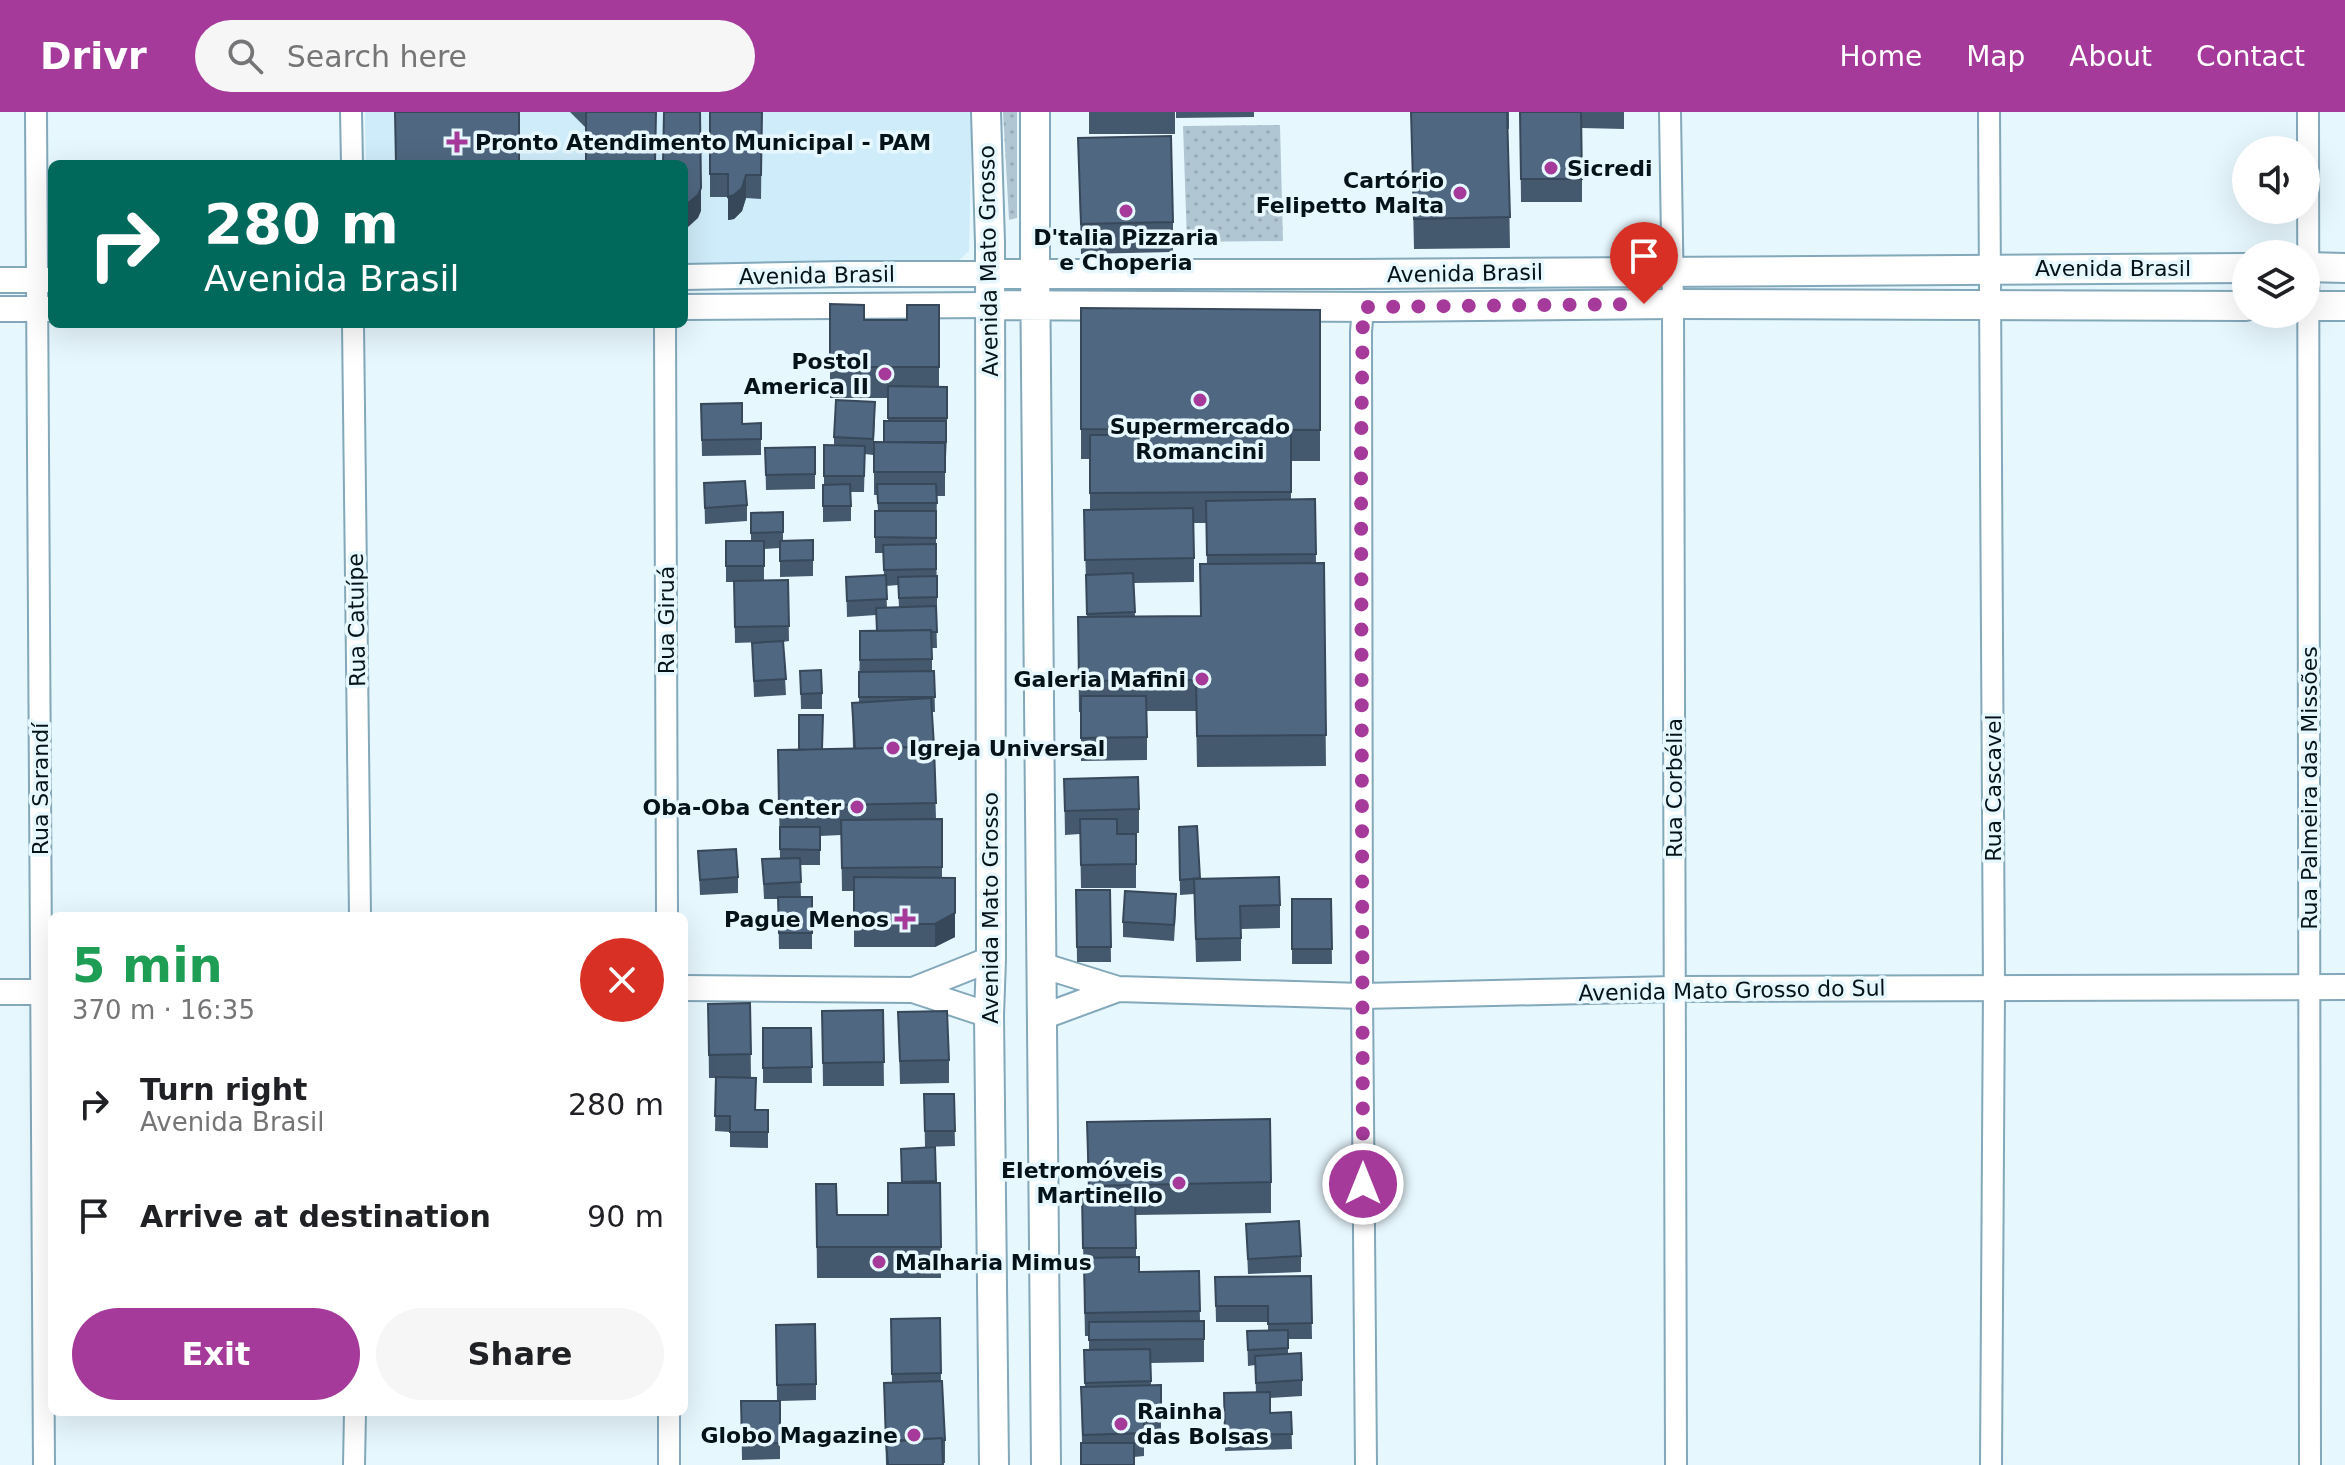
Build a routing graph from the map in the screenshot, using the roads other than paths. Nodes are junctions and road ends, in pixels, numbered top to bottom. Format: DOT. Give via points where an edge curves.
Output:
graph roads {
  1 [pos="36,112"];
  2 [pos="351,112"];
  3 [pos="986,112"];
  4 [pos="1035,112"];
  5 [pos="1670,112"];
  6 [pos="1989,112"];
  7 [pos="2308,112"];
  8 [pos="352,160"];
  9 [pos="2307,240"];
  10 [pos="2320,267"];
  11 [pos="2232,268"];
  12 [pos="2345,268"];
  13 [pos="1990,269"];
  14 [pos="1673,270"];
  15 [pos="990,274"];
  16 [pos="1035,274"];
  17 [pos="688,277"];
  18 [pos="0,280"];
  19 [pos="44,280"];
  20 [pos="1673,304"];
  21 [pos="990,305"];
  22 [pos="1035,305"];
  23 [pos="1991,306"];
  24 [pos="2232,306"];
  25 [pos="2320,306"];
  26 [pos="2345,306"];
  27 [pos="688,307"];
  28 [pos="1363,307"];
  29 [pos="0,309"];
  30 [pos="44,309"];
  31 [pos="353,328"];
  32 [pos="665,328"];
  33 [pos="2307,328"];
  34 [pos="360,912"];
  35 [pos="667,912"];
  36 [pos="991,959"];
  37 [pos="1041,965"];
  38 [pos="2310,986"];
  39 [pos="2345,987"];
  40 [pos="688,988"];
  41 [pos="1994,988"];
  42 [pos="1118,989"];
  43 [pos="1675,989"];
  44 [pos="913,990"];
  45 [pos="0,992"];
  46 [pos="46,992"];
  47 [pos="1362,996"];
  48 [pos="989,1015"];
  49 [pos="1042,1017"];
  50 [pos="355,1416"];
  51 [pos="669,1416"];
  52 [pos="44,1465"];
  53 [pos="354,1465"];
  54 [pos="669,1465"];
  55 [pos="994,1465"];
  56 [pos="1046,1465"];
  57 [pos="1366,1465"];
  58 [pos="1676,1465"];
  59 [pos="1991,1465"];
  60 [pos="2310,1465"];
  1 -- 19 [label="street, Rua Sarandí"];
  2 -- 8 [label="street"];
  3 -- 15 [label="main road, Avenida Mato Grosso"];
  4 -- 16 [label="main road, Avenida Mato Grosso"];
  5 -- 14 [label="street, Rua Corbélia"];
  6 -- 13 [label="street, Rua Cascavel"];
  7 -- 9 [label="street, Rua Palmeira das Missões"];
  10 -- 12 [label="main road"];
  11 -- 13 [label="main road, Avenida Brasil"];
  13 -- 14 [label="main road, Avenida Brasil"];
  13 -- 23 [label="street, Rua Cascavel"];
  14 -- 16 [label="main road, Avenida Brasil"];
  14 -- 20 [label="street, Rua Corbélia"];
  15 -- 16 [label="main road, Avenida Brasil"];
  15 -- 17 [label="street, Avenida Brasil"];
  15 -- 21 [label="main road, Avenida Mato Grosso"];
  16 -- 22 [label="main road, Avenida Mato Grosso"];
  18 -- 19 [label="street"];
  19 -- 30 [label="street, Rua Sarandí"];
  20 -- 23 [label="main road, Avenida Brasil"];
  20 -- 28 [label="main road, Avenida Brasil"];
  20 -- 43 [label="street, Rua Corbélia"];
  21 -- 22 [label="main road, Avenida Brasil"];
  21 -- 27 [label="street, Avenida Brasil"];
  21 -- 36 [label="main road, Avenida Mato Grosso"];
  22 -- 28 [label="main road, Avenida Brasil"];
  22 -- 37 [label="main road, Avenida Mato Grosso"];
  23 -- 24 [label="main road, Avenida Brasil"];
  23 -- 41 [label="street, Rua Cascavel"];
  25 -- 26 [label="main road"];
  28 -- 47 [label="street"];
  29 -- 30 [label="street"];
  30 -- 46 [label="street, Rua Sarandí"];
  31 -- 34 [label="street, Rua Catuípe"];
  32 -- 35 [label="street, Rua Giruá"];
  33 -- 38 [label="street, Rua Palmeira das Missões"];
  36 -- 44 [label="street"];
  36 -- 48 [label="main road, Avenida Mato Grosso"];
  37 -- 42 [label="street"];
  37 -- 49 [label="main road, Avenida Mato Grosso"];
  38 -- 39 [label="street, Avenida Mato Grosso do Sul"];
  38 -- 41 [label="street, Avenida Mato Grosso do Sul"];
  38 -- 60 [label="street, Rua Palmeira das Missões"];
  40 -- 44 [label="street"];
  41 -- 43 [label="street, Avenida Mato Grosso do Sul"];
  41 -- 59 [label="street, Rua Cascavel"];
  42 -- 47 [label="street, Avenida Mato Grosso do Sul"];
  42 -- 49 [label="street"];
  43 -- 47 [label="street, Avenida Mato Grosso do Sul"];
  43 -- 58 [label="street, Rua Corbélia"];
  44 -- 48 [label="street"];
  45 -- 46 [label="street"];
  46 -- 52 [label="street, Rua Sarandí"];
  47 -- 57 [label="street"];
  48 -- 55 [label="main road, Avenida Mato Grosso"];
  49 -- 56 [label="main road, Avenida Mato Grosso"];
  50 -- 53 [label="street"];
  51 -- 54 [label="street"];
}
